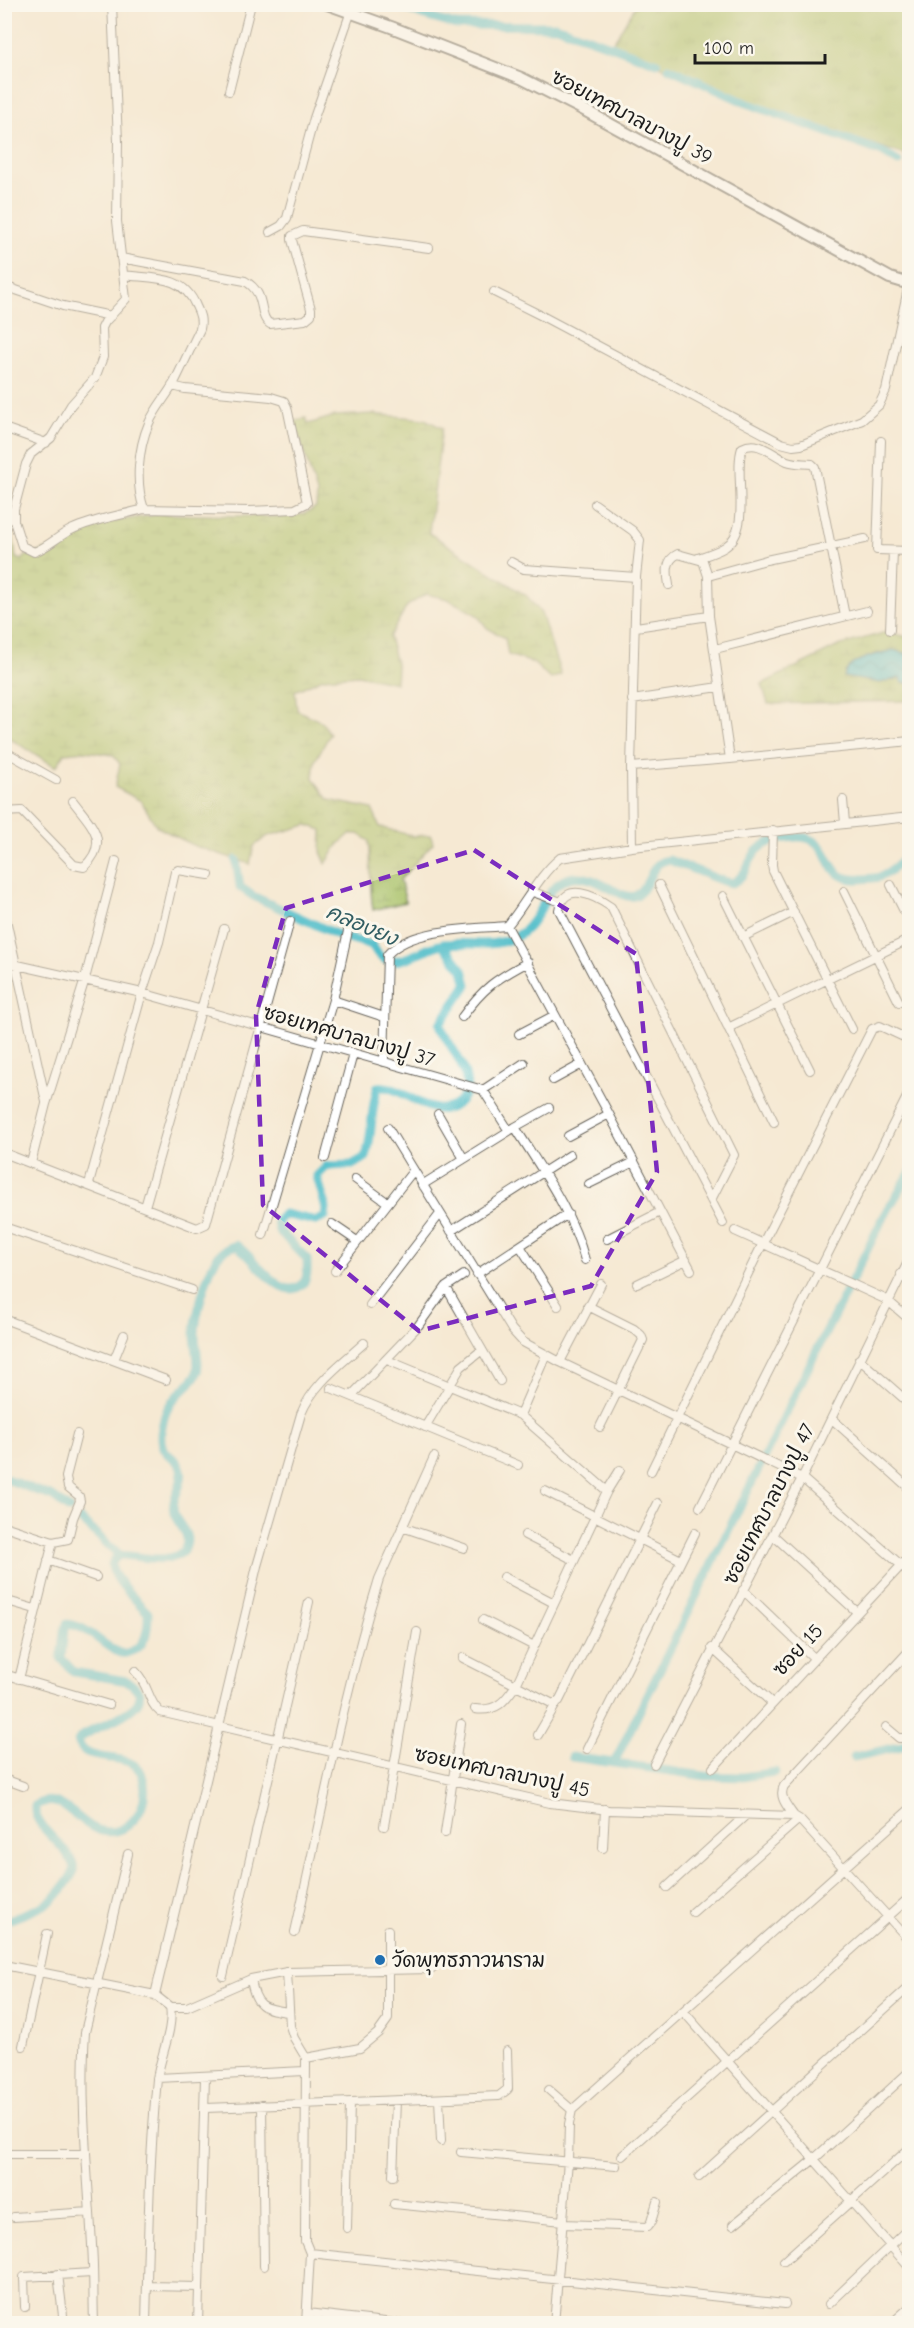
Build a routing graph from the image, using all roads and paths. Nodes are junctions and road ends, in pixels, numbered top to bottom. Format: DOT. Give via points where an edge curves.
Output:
graph roads {
  1 [pos="112,4"];
  2 [pos="251,4"];
  3 [pos="327,4"];
  4 [pos="350,14"];
  5 [pos="229,91"];
  6 [pos="270,232"];
  7 [pos="429,248"];
  8 [pos="121,258"];
  9 [pos="123,275"];
  10 [pos="909,284"];
  11 [pos="4,286"];
  12 [pos="494,292"];
  13 [pos="111,316"];
  14 [pos="172,386"];
  15 [pos="4,428"];
  16 [pos="881,441"];
  17 [pos="46,443"];
  18 [pos="595,504"];
  19 [pos="144,509"];
  20 [pos="865,539"];
  21 [pos="832,547"];
  22 [pos="893,551"];
  23 [pos="909,551"];
  24 [pos="699,558"];
  25 [pos="511,562"];
  26 [pos="708,576"];
  27 [pos="636,577"];
  28 [pos="669,585"];
  29 [pos="867,611"];
  30 [pos="709,616"];
  31 [pos="845,616"];
  32 [pos="636,627"];
  33 [pos="890,630"];
  34 [pos="715,649"];
  35 [pos="719,687"];
  36 [pos="633,700"];
  37 [pos="909,741"];
  38 [pos="4,751"];
  39 [pos="730,759"];
  40 [pos="631,767"];
  41 [pos="56,780"];
  42 [pos="843,800"];
  43 [pos="73,801"];
  44 [pos="4,812"];
  45 [pos="909,817"];
  46 [pos="844,823"];
  47 [pos="774,833"];
  48 [pos="632,847"];
  49 [pos="116,861"];
  50 [pos="209,875"];
  51 [pos="659,885"];
  52 [pos="891,885"];
  53 [pos="844,891"];
  54 [pos="533,892"];
  55 [pos="723,896"];
  56 [pos="561,902"];
  57 [pos="4,910"];
  58 [pos="794,912"];
  59 [pos="290,921"];
  60 [pos="909,923"];
  61 [pos="224,929"];
  62 [pos="510,932"];
  63 [pos="348,935"];
  64 [pos="743,937"];
  65 [pos="909,939"];
  66 [pos="876,955"];
  67 [pos="4,962"];
  68 [pos="528,962"];
  69 [pos="16,964"];
  70 [pos="85,979"];
  71 [pos="827,980"];
  72 [pos="142,993"];
  73 [pos="333,1000"];
  74 [pos="899,1002"];
  75 [pos="777,1004"];
  76 [pos="201,1011"];
  77 [pos="555,1015"];
  78 [pos="384,1017"];
  79 [pos="462,1017"];
  80 [pos="260,1028"];
  81 [pos="728,1028"];
  82 [pos="852,1029"];
  83 [pos="519,1034"];
  84 [pos="909,1040"];
  85 [pos="320,1044"];
  86 [pos="353,1054"];
  87 [pos="384,1062"];
  88 [pos="524,1063"];
  89 [pos="582,1065"];
  90 [pos="810,1070"];
  91 [pos="553,1080"];
  92 [pos="483,1090"];
  93 [pos="909,1091"];
  94 [pos="46,1104"];
  95 [pos="549,1108"];
  96 [pos="438,1114"];
  97 [pos="609,1114"];
  98 [pos="774,1122"];
  99 [pos="388,1128"];
  100 [pos="512,1129"];
  101 [pos="568,1136"];
  102 [pos="4,1153"];
  103 [pos="570,1155"];
  104 [pos="325,1158"];
  105 [pos="464,1159"];
  106 [pos="634,1162"];
  107 [pos="31,1163"];
  108 [pos="413,1171"];
  109 [pos="542,1171"];
  110 [pos="355,1179"];
  111 [pos="89,1184"];
  112 [pos="589,1184"];
  113 [pos="422,1185"];
  114 [pos="711,1200"];
  115 [pos="388,1203"];
  116 [pos="145,1207"];
  117 [pos="660,1212"];
  118 [pos="440,1214"];
  119 [pos="568,1214"];
  120 [pos="723,1223"];
  121 [pos="332,1224"];
  122 [pos="4,1227"];
  123 [pos="451,1231"];
  124 [pos="735,1231"];
  125 [pos="263,1235"];
  126 [pos="607,1239"];
  127 [pos="357,1242"];
  128 [pos="763,1243"];
  129 [pos="520,1246"];
  130 [pos="909,1258"];
  131 [pos="585,1260"];
  132 [pos="686,1260"];
  133 [pos="821,1269"];
  134 [pos="691,1270"];
  135 [pos="335,1271"];
  136 [pos="477,1274"];
  137 [pos="901,1274"];
  138 [pos="464,1275"];
  139 [pos="909,1282"];
  140 [pos="601,1284"];
  141 [pos="636,1284"];
  142 [pos="446,1287"];
  143 [pos="192,1290"];
  144 [pos="887,1300"];
  145 [pos="370,1305"];
  146 [pos="558,1306"];
  147 [pos="588,1306"];
  148 [pos="4,1319"];
  149 [pos="909,1320"];
  150 [pos="124,1335"];
  151 [pos="364,1343"];
  152 [pos="482,1350"];
  153 [pos="546,1355"];
  154 [pos="859,1359"];
  155 [pos="114,1360"];
  156 [pos="387,1360"];
  157 [pos="560,1362"];
  158 [pos="166,1380"];
  159 [pos="500,1381"];
  160 [pos="448,1385"];
  161 [pos="331,1388"];
  162 [pos="619,1390"];
  163 [pos="351,1396"];
  164 [pos="909,1404"];
  165 [pos="520,1415"];
  166 [pos="676,1418"];
  167 [pos="832,1419"];
  168 [pos="425,1427"];
  169 [pos="600,1427"];
  170 [pos="77,1434"];
  171 [pos="733,1444"];
  172 [pos="434,1457"];
  173 [pos="518,1465"];
  174 [pos="620,1470"];
  175 [pos="651,1471"];
  176 [pos="802,1478"];
  177 [pos="909,1489"];
  178 [pos="545,1491"];
  179 [pos="607,1491"];
  180 [pos="658,1503"];
  181 [pos="700,1507"];
  182 [pos="595,1516"];
  183 [pos="4,1526"];
  184 [pos="402,1527"];
  185 [pos="695,1533"];
  186 [pos="525,1535"];
  187 [pos="773,1535"];
  188 [pos="640,1539"];
  189 [pos="53,1542"];
  190 [pos="464,1548"];
  191 [pos="909,1556"];
  192 [pos="48,1560"];
  193 [pos="574,1560"];
  194 [pos="681,1560"];
  195 [pos="901,1566"];
  196 [pos="909,1573"];
  197 [pos="96,1577"];
  198 [pos="504,1577"];
  199 [pos="743,1590"];
  200 [pos="4,1600"];
  201 [pos="309,1602"];
  202 [pos="554,1603"];
  203 [pos="35,1609"];
  204 [pos="856,1611"];
  205 [pos="483,1620"];
  206 [pos="417,1632"];
  207 [pos="534,1646"];
  208 [pos="712,1648"];
  209 [pos="909,1650"];
  210 [pos="463,1658"];
  211 [pos="814,1658"];
  212 [pos="135,1671"];
  213 [pos="4,1674"];
  214 [pos="19,1678"];
  215 [pos="516,1685"];
  216 [pos="772,1703"];
  217 [pos="556,1704"];
  218 [pos="109,1705"];
  219 [pos="475,1709"];
  220 [pos="461,1724"];
  221 [pos="220,1725"];
  222 [pos="886,1727"];
  223 [pos="538,1736"];
  224 [pos="277,1738"];
  225 [pos="909,1738"];
  226 [pos="587,1749"];
  227 [pos="336,1752"];
  228 [pos="654,1764"];
  229 [pos="393,1766"];
  230 [pos="713,1768"];
  231 [pos="4,1779"];
  232 [pos="452,1781"];
  233 [pos="23,1786"];
  234 [pos="605,1809"];
  235 [pos="909,1809"];
  236 [pos="746,1815"];
  237 [pos="796,1817"];
  238 [pos="384,1826"];
  239 [pos="445,1833"];
  240 [pos="603,1848"];
  241 [pos="128,1854"];
  242 [pos="843,1869"];
  243 [pos="667,1887"];
  244 [pos="909,1898"];
  245 [pos="693,1912"];
  246 [pos="887,1916"];
  247 [pos="388,1930"];
  248 [pos="295,1932"];
  249 [pos="47,1934"];
  250 [pos="909,1941"];
  251 [pos="4,1965"];
  252 [pos="432,1969"];
  253 [pos="389,1970"];
  254 [pos="39,1971"];
  255 [pos="287,1972"];
  256 [pos="223,1976"];
  257 [pos="250,1979"];
  258 [pos="96,1983"];
  259 [pos="909,1986"];
  260 [pos="154,1995"];
  261 [pos="170,2007"];
  262 [pos="683,2011"];
  263 [pos="289,2012"];
  264 [pos="23,2046"];
  265 [pos="507,2051"];
  266 [pos="306,2058"];
  267 [pos="725,2062"];
  268 [pos="305,2071"];
  269 [pos="909,2071"];
  270 [pos="205,2077"];
  271 [pos="157,2078"];
  272 [pos="549,2090"];
  273 [pos="439,2099"];
  274 [pos="396,2101"];
  275 [pos="306,2103"];
  276 [pos="350,2103"];
  277 [pos="262,2105"];
  278 [pos="206,2108"];
  279 [pos="572,2110"];
  280 [pos="770,2112"];
  281 [pos="441,2141"];
  282 [pos="909,2148"];
  283 [pos="461,2152"];
  284 [pos="4,2154"];
  285 [pos="86,2154"];
  286 [pos="622,2156"];
  287 [pos="813,2160"];
  288 [pos="568,2161"];
  289 [pos="616,2166"];
  290 [pos="393,2176"];
  291 [pos="699,2177"];
  292 [pos="657,2202"];
  293 [pos="850,2202"];
  294 [pos="394,2204"];
  295 [pos="90,2212"];
  296 [pos="14,2217"];
  297 [pos="563,2222"];
  298 [pos="733,2224"];
  299 [pos="909,2227"];
  300 [pos="347,2228"];
  301 [pos="888,2245"];
  302 [pos="310,2253"];
  303 [pos="784,2261"];
  304 [pos="264,2266"];
  305 [pos="909,2268"];
  306 [pos="92,2272"];
  307 [pos="58,2274"];
  308 [pos="557,2280"];
  309 [pos="147,2286"];
  310 [pos="199,2287"];
  311 [pos="785,2304"];
  312 [pos="829,2304"];
  313 [pos="25,2307"];
  314 [pos="909,2307"];
  315 [pos="307,2313"];
  316 [pos="63,2324"];
  317 [pos="94,2324"];
  318 [pos="146,2324"];
  319 [pos="198,2324"];
  320 [pos="306,2324"];
  321 [pos="402,2324"];
  322 [pos="554,2324"];
  323 [pos="891,2324"];
  1 -- 8 [label="street" via="118,141 116,203"];
  2 -- 5 [label="street"];
  3 -- 4 [label="street, ซอยเทศบาลบางปู 39"];
  4 -- 6 [label="street" via="314,118 287,218"];
  4 -- 10 [label="street, ซอยเทศบาลบางปู 39" via="528,82 890,278"];
  7 -- 8 [label="street" via="296,232 292,240 311,315 305,320 270,324 264,319 261,297 245,281"];
  8 -- 9 [label="street"];
  9 -- 13 [label="street" via="126,299"];
  9 -- 14 [label="street" via="176,282 194,301 200,329"];
  10 -- 12 [label="street" via="886,390 879,405 862,420 793,446"];
  11 -- 13 [label="street" via="63,306"];
  13 -- 17 [label="street" via="102,328 104,347 95,378"];
  14 -- 19 [label="street" via="149,422 140,454 140,497"];
  14 -- 19 [label="street" via="284,401 307,503 284,510"];
  15 -- 17 [label="street"];
  16 -- 22 [label="street" via="877,550"];
  17 -- 19 [label="street" via="26,464 14,502 14,520 24,548 34,552 92,520"];
  18 -- 27 [label="street" via="639,536"];
  20 -- 21 [label="street"];
  21 -- 24 [label="street" via="813,464 785,460 748,445 740,450 741,512 734,535 726,547"];
  21 -- 26 [label="street"];
  21 -- 31 [label="street"];
  22 -- 23 [label="street"];
  22 -- 33 [label="street"];
  24 -- 26 [label="street"];
  24 -- 28 [label="street" via="673,556 667,570"];
  25 -- 27 [label="street" via="524,569"];
  26 -- 30 [label="street"];
  27 -- 32 [label="street"];
  29 -- 31 [label="street"];
  30 -- 32 [label="street"];
  30 -- 34 [label="street"];
  31 -- 34 [label="street"];
  32 -- 36 [label="street"];
  34 -- 35 [label="street"];
  35 -- 36 [label="street"];
  35 -- 39 [label="street"];
  36 -- 40 [label="street"];
  37 -- 39 [label="street"];
  38 -- 41 [label="street"];
  39 -- 40 [label="street"];
  40 -- 48 [label="street"];
  42 -- 46 [label="street"];
  43 -- 44 [label="street" via="98,839 94,857 84,867 74,865 22,811"];
  45 -- 46 [label="street"];
  46 -- 47 [label="street"];
  47 -- 48 [label="street"];
  47 -- 58 [label="street" via="772,865"];
  48 -- 54 [label="street" via="560,858"];
  49 -- 70 [label="street"];
  50 -- 72 [label="street" via="175,872"];
  51 -- 81 [label="street"];
  52 -- 60 [label="street"];
  53 -- 66 [label="street"];
  54 -- 56 [label="street"];
  54 -- 62 [label="street"];
  55 -- 64 [label="street"];
  56 -- 114 [label="street" via="559,910"];
  56 -- 114 [label="street" via="574,893 595,896 611,907 734,1155"];
  57 -- 69 [label="street"];
  58 -- 64 [label="street"];
  58 -- 71 [label="street"];
  59 -- 80 [label="street"];
  61 -- 76 [label="street"];
  62 -- 68 [label="street"];
  62 -- 78 [label="street" via="462,929 394,947 385,966"];
  63 -- 73 [label="street"];
  64 -- 75 [label="street"];
  65 -- 66 [label="street"];
  66 -- 71 [label="street"];
  66 -- 74 [label="street"];
  67 -- 69 [label="street, ซอยเทศบาลบางปู 37"];
  68 -- 77 [label="street"];
  68 -- 79 [label="street" via="486,987"];
  69 -- 70 [label="street, ซอยเทศบาลบางปู 37"];
  69 -- 94 [label="street"];
  70 -- 72 [label="street, ซอยเทศบาลบางปู 37"];
  70 -- 94 [label="street"];
  71 -- 75 [label="street"];
  71 -- 82 [label="street"];
  72 -- 76 [label="street, ซอยเทศบาลบางปู 37"];
  72 -- 111 [label="street"];
  73 -- 78 [label="street"];
  73 -- 85 [label="street"];
  75 -- 81 [label="street"];
  75 -- 90 [label="street"];
  76 -- 80 [label="street, ซอยเทศบาลบางปู 37"];
  76 -- 116 [label="street"];
  77 -- 83 [label="street"];
  77 -- 89 [label="street"];
  78 -- 87 [label="street"];
  80 -- 85 [label="street, ซอยเทศบาลบางปู 37"];
  80 -- 116 [label="street" via="206,1224 197,1228"];
  81 -- 98 [label="street"];
  84 -- 128 [label="street" via="880,1026 872,1029"];
  85 -- 86 [label="street, ซอยเทศบาลบางปู 37"];
  85 -- 125 [label="street"];
  86 -- 87 [label="street, ซอยเทศบาลบางปู 37"];
  86 -- 104 [label="street"];
  87 -- 92 [label="street, ซอยเทศบาลบางปู 37"];
  88 -- 92 [label="street"];
  89 -- 91 [label="street"];
  89 -- 97 [label="street"];
  92 -- 100 [label="street"];
  93 -- 133 [label="street"];
  94 -- 107 [label="street"];
  95 -- 100 [label="street"];
  96 -- 105 [label="street"];
  97 -- 101 [label="street"];
  97 -- 106 [label="street"];
  99 -- 108 [label="street"];
  100 -- 105 [label="street"];
  100 -- 109 [label="street"];
  102 -- 107 [label="street"];
  103 -- 109 [label="street"];
  105 -- 113 [label="street"];
  106 -- 112 [label="street"];
  106 -- 117 [label="street"];
  107 -- 111 [label="street"];
  108 -- 113 [label="street"];
  108 -- 115 [label="street"];
  109 -- 119 [label="street"];
  109 -- 123 [label="street"];
  110 -- 115 [label="street"];
  111 -- 116 [label="street"];
  113 -- 118 [label="street"];
  114 -- 120 [label="street"];
  115 -- 127 [label="street"];
  117 -- 126 [label="street"];
  117 -- 132 [label="street"];
  118 -- 123 [label="street"];
  118 -- 145 [label="street"];
  119 -- 129 [label="street"];
  119 -- 131 [label="street"];
  121 -- 127 [label="street"];
  122 -- 143 [label="street"];
  123 -- 136 [label="street"];
  124 -- 128 [label="street"];
  127 -- 135 [label="street"];
  128 -- 133 [label="street"];
  128 -- 166 [label="street"];
  129 -- 136 [label="street"];
  129 -- 146 [label="street"];
  130 -- 137 [label="street, ซอยเทศบาลบางปู 47"];
  132 -- 134 [label="street"];
  132 -- 141 [label="street"];
  133 -- 144 [label="street"];
  133 -- 171 [label="street"];
  136 -- 153 [label="street" via="512,1330 523,1342"];
  137 -- 139 [label="street"];
  137 -- 144 [label="street, ซอยเทศบาลบางปู 47"];
  138 -- 142 [label="street"];
  140 -- 147 [label="street"];
  142 -- 152 [label="street"];
  142 -- 156 [label="street"];
  144 -- 149 [label="street"];
  144 -- 154 [label="street, ซอยเทศบาลบางปู 47"];
  147 -- 157 [label="street"];
  147 -- 162 [label="street" via="641,1335 641,1346"];
  148 -- 155 [label="street"];
  150 -- 155 [label="street"];
  151 -- 221 [label="street" via="307,1398 257,1566"];
  152 -- 159 [label="street"];
  152 -- 160 [label="street" via="461,1367"];
  153 -- 157 [label="street"];
  153 -- 165 [label="street"];
  154 -- 164 [label="street"];
  154 -- 167 [label="street, ซอยเทศบาลบางปู 47"];
  155 -- 158 [label="street"];
  156 -- 160 [label="street"];
  156 -- 163 [label="street"];
  157 -- 162 [label="street"];
  160 -- 165 [label="street"];
  160 -- 168 [label="street"];
  161 -- 163 [label="street"];
  162 -- 166 [label="street"];
  162 -- 169 [label="street"];
  163 -- 168 [label="street"];
  165 -- 179 [label="street"];
  166 -- 171 [label="street"];
  166 -- 175 [label="street"];
  167 -- 176 [label="street, ซอยเทศบาลบางปู 47"];
  167 -- 177 [label="street"];
  168 -- 173 [label="street"];
  170 -- 189 [label="street" via="66,1477 68,1487 80,1501 70,1537"];
  171 -- 176 [label="street"];
  171 -- 181 [label="street"];
  172 -- 184 [label="street"];
  174 -- 179 [label="street"];
  176 -- 187 [label="street, ซอยเทศบาลบางปู 47"];
  176 -- 195 [label="street"];
  178 -- 182 [label="street"];
  179 -- 182 [label="street"];
  180 -- 188 [label="street"];
  182 -- 188 [label="street"];
  182 -- 193 [label="street"];
  183 -- 189 [label="street"];
  184 -- 190 [label="street"];
  184 -- 227 [label="street" via="379,1579"];
  185 -- 194 [label="street"];
  186 -- 193 [label="street"];
  187 -- 199 [label="street, ซอยเทศบาลบางปู 47"];
  187 -- 204 [label="street"];
  188 -- 194 [label="street"];
  188 -- 217 [label="street"];
  189 -- 192 [label="street"];
  191 -- 195 [label="street, ซอย 15"];
  192 -- 197 [label="street"];
  192 -- 203 [label="street"];
  193 -- 202 [label="street"];
  194 -- 226 [label="street"];
  195 -- 196 [label="street"];
  195 -- 204 [label="street, ซอย 15"];
  198 -- 202 [label="street"];
  199 -- 208 [label="street, ซอยเทศบาลบางปู 47"];
  199 -- 211 [label="street"];
  200 -- 203 [label="street"];
  201 -- 224 [label="street"];
  202 -- 207 [label="street"];
  203 -- 214 [label="street"];
  204 -- 211 [label="street, ซอย 15"];
  205 -- 207 [label="street"];
  206 -- 229 [label="street"];
  207 -- 215 [label="street"];
  208 -- 216 [label="street"];
  208 -- 228 [label="street, ซอยเทศบาลบางปู 47"];
  209 -- 237 [label="street" via="784,1786 782,1796"];
  210 -- 215 [label="street"];
  211 -- 216 [label="street, ซอย 15"];
  212 -- 221 [label="street, ซอยเทศบาลบางปู 45" via="160,1712"];
  213 -- 214 [label="street"];
  214 -- 218 [label="street"];
  215 -- 217 [label="street"];
  215 -- 219 [label="street" via="498,1707"];
  216 -- 230 [label="street, ซอย 15"];
  217 -- 223 [label="street"];
  220 -- 232 [label="street"];
  221 -- 224 [label="street, ซอยเทศบาลบางปู 45"];
  221 -- 260 [label="street"];
  222 -- 225 [label="street" via="899,1738"];
  224 -- 227 [label="street, ซอยเทศบาลบางปู 45"];
  224 -- 256 [label="street"];
  227 -- 229 [label="street, ซอยเทศบาลบางปู 45"];
  227 -- 248 [label="street"];
  229 -- 232 [label="street, ซอยเทศบาลบางปู 45"];
  229 -- 238 [label="street"];
  231 -- 233 [label="street"];
  232 -- 234 [label="street, ซอยเทศบาลบางปู 45" via="550,1803"];
  232 -- 239 [label="street"];
  234 -- 236 [label="street, ซอยเทศบาลบางปู 45"];
  234 -- 240 [label="street"];
  235 -- 242 [label="street"];
  236 -- 237 [label="street, ซอยเทศบาลบางปู 45"];
  236 -- 243 [label="street"];
  237 -- 242 [label="street"];
  237 -- 245 [label="street"];
  241 -- 258 [label="street"];
  242 -- 246 [label="street"];
  242 -- 262 [label="street"];
  244 -- 246 [label="street"];
  246 -- 250 [label="street"];
  246 -- 267 [label="street"];
  247 -- 253 [label="street"];
  249 -- 254 [label="street"];
  251 -- 254 [label="street"];
  252 -- 253 [label="street"];
  253 -- 255 [label="street"];
  253 -- 266 [label="street" via="388,2019 378,2033 360,2048"];
  254 -- 258 [label="street"];
  254 -- 264 [label="street"];
  255 -- 257 [label="street"];
  255 -- 263 [label="street"];
  257 -- 261 [label="street" via="195,2005"];
  257 -- 263 [label="street" via="260,2005 267,2010"];
  258 -- 260 [label="street"];
  258 -- 285 [label="street" via="83,2049"];
  259 -- 280 [label="street"];
  260 -- 261 [label="street"];
  261 -- 271 [label="street"];
  262 -- 267 [label="street"];
  262 -- 279 [label="street"];
  263 -- 266 [label="street" via="294,2038"];
  265 -- 273 [label="street" via="509,2081 503,2095"];
  266 -- 268 [label="street"];
  267 -- 280 [label="street"];
  267 -- 286 [label="street"];
  268 -- 270 [label="street"];
  268 -- 275 [label="street"];
  269 -- 287 [label="street"];
  270 -- 271 [label="street"];
  270 -- 278 [label="street"];
  271 -- 309 [label="street"];
  272 -- 279 [label="street"];
  273 -- 274 [label="street"];
  273 -- 281 [label="street"];
  274 -- 276 [label="street"];
  274 -- 290 [label="street"];
  275 -- 276 [label="street"];
  275 -- 277 [label="street"];
  275 -- 302 [label="street" via="304,2241"];
  276 -- 300 [label="street"];
  277 -- 278 [label="street"];
  277 -- 304 [label="street"];
  278 -- 310 [label="street"];
  279 -- 288 [label="street"];
  280 -- 287 [label="street"];
  280 -- 291 [label="street"];
  282 -- 293 [label="street"];
  283 -- 288 [label="street"];
  284 -- 285 [label="street"];
  285 -- 295 [label="street"];
  287 -- 293 [label="street"];
  287 -- 298 [label="street"];
  288 -- 289 [label="street"];
  288 -- 297 [label="street"];
  292 -- 297 [label="street" via="647,2227"];
  293 -- 301 [label="street"];
  293 -- 303 [label="street"];
  294 -- 297 [label="street"];
  295 -- 296 [label="street"];
  295 -- 306 [label="street"];
  297 -- 308 [label="street"];
  299 -- 301 [label="street"];
  301 -- 305 [label="street"];
  301 -- 312 [label="street"];
  302 -- 308 [label="street"];
  302 -- 315 [label="street"];
  306 -- 307 [label="street"];
  306 -- 317 [label="street"];
  307 -- 313 [label="street" via="24,2277"];
  307 -- 316 [label="street"];
  308 -- 311 [label="street"];
  308 -- 322 [label="street"];
  309 -- 310 [label="street"];
  309 -- 318 [label="street"];
  310 -- 319 [label="street"];
  314 -- 323 [label="street"];
  315 -- 320 [label="street"];
  315 -- 321 [label="street"];
}
